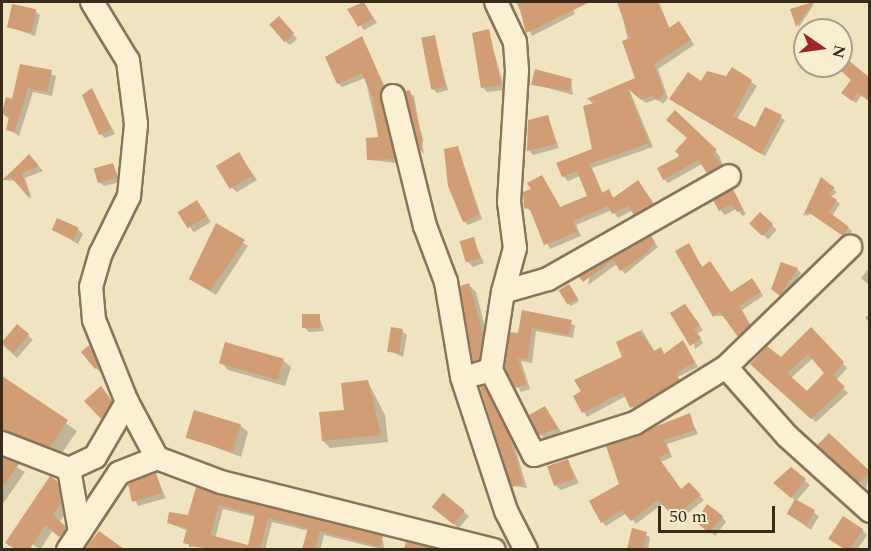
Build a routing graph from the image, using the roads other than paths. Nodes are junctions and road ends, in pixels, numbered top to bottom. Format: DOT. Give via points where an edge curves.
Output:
graph roads {
  1 [pos="92,2"];
  2 [pos="496,2"];
  3 [pos="393,96"];
  4 [pos="729,176"];
  5 [pos="850,247"];
  6 [pos="503,292"];
  7 [pos="726,367"];
  8 [pos="491,370"];
  9 [pos="462,377"];
  10 [pos="127,402"];
  11 [pos="2,443"];
  12 [pos="157,458"];
  13 [pos="69,469"];
  14 [pos="870,511"];
  15 [pos="74,541"];
  16 [pos="494,549"];
  17 [pos="526,549"];
  1 -- 10 [label="street" via="128,61 133,83 135,173 92,287 94,320"];
  2 -- 6 [label="street" via="515,42 517,71 509,214 515,248"];
  3 -- 9 [label="street" via="425,226 446,282"];
  4 -- 6 [label="street" via="548,279"];
  5 -- 7 [label="street"];
  6 -- 8 [label="street"];
  7 -- 8 [label="street" via="635,423 540,455 529,451"];
  7 -- 14 [label="street" via="787,436"];
  8 -- 9 [label="street"];
  9 -- 17 [label="street" via="506,511"];
  10 -- 12 [label="street"];
  10 -- 13 [label="street" via="95,457"];
  11 -- 13 [label="street"];
  12 -- 15 [label="street" via="119,473"];
  12 -- 16 [label="street" via="221,482"];
  13 -- 15 [label="street"];
}
